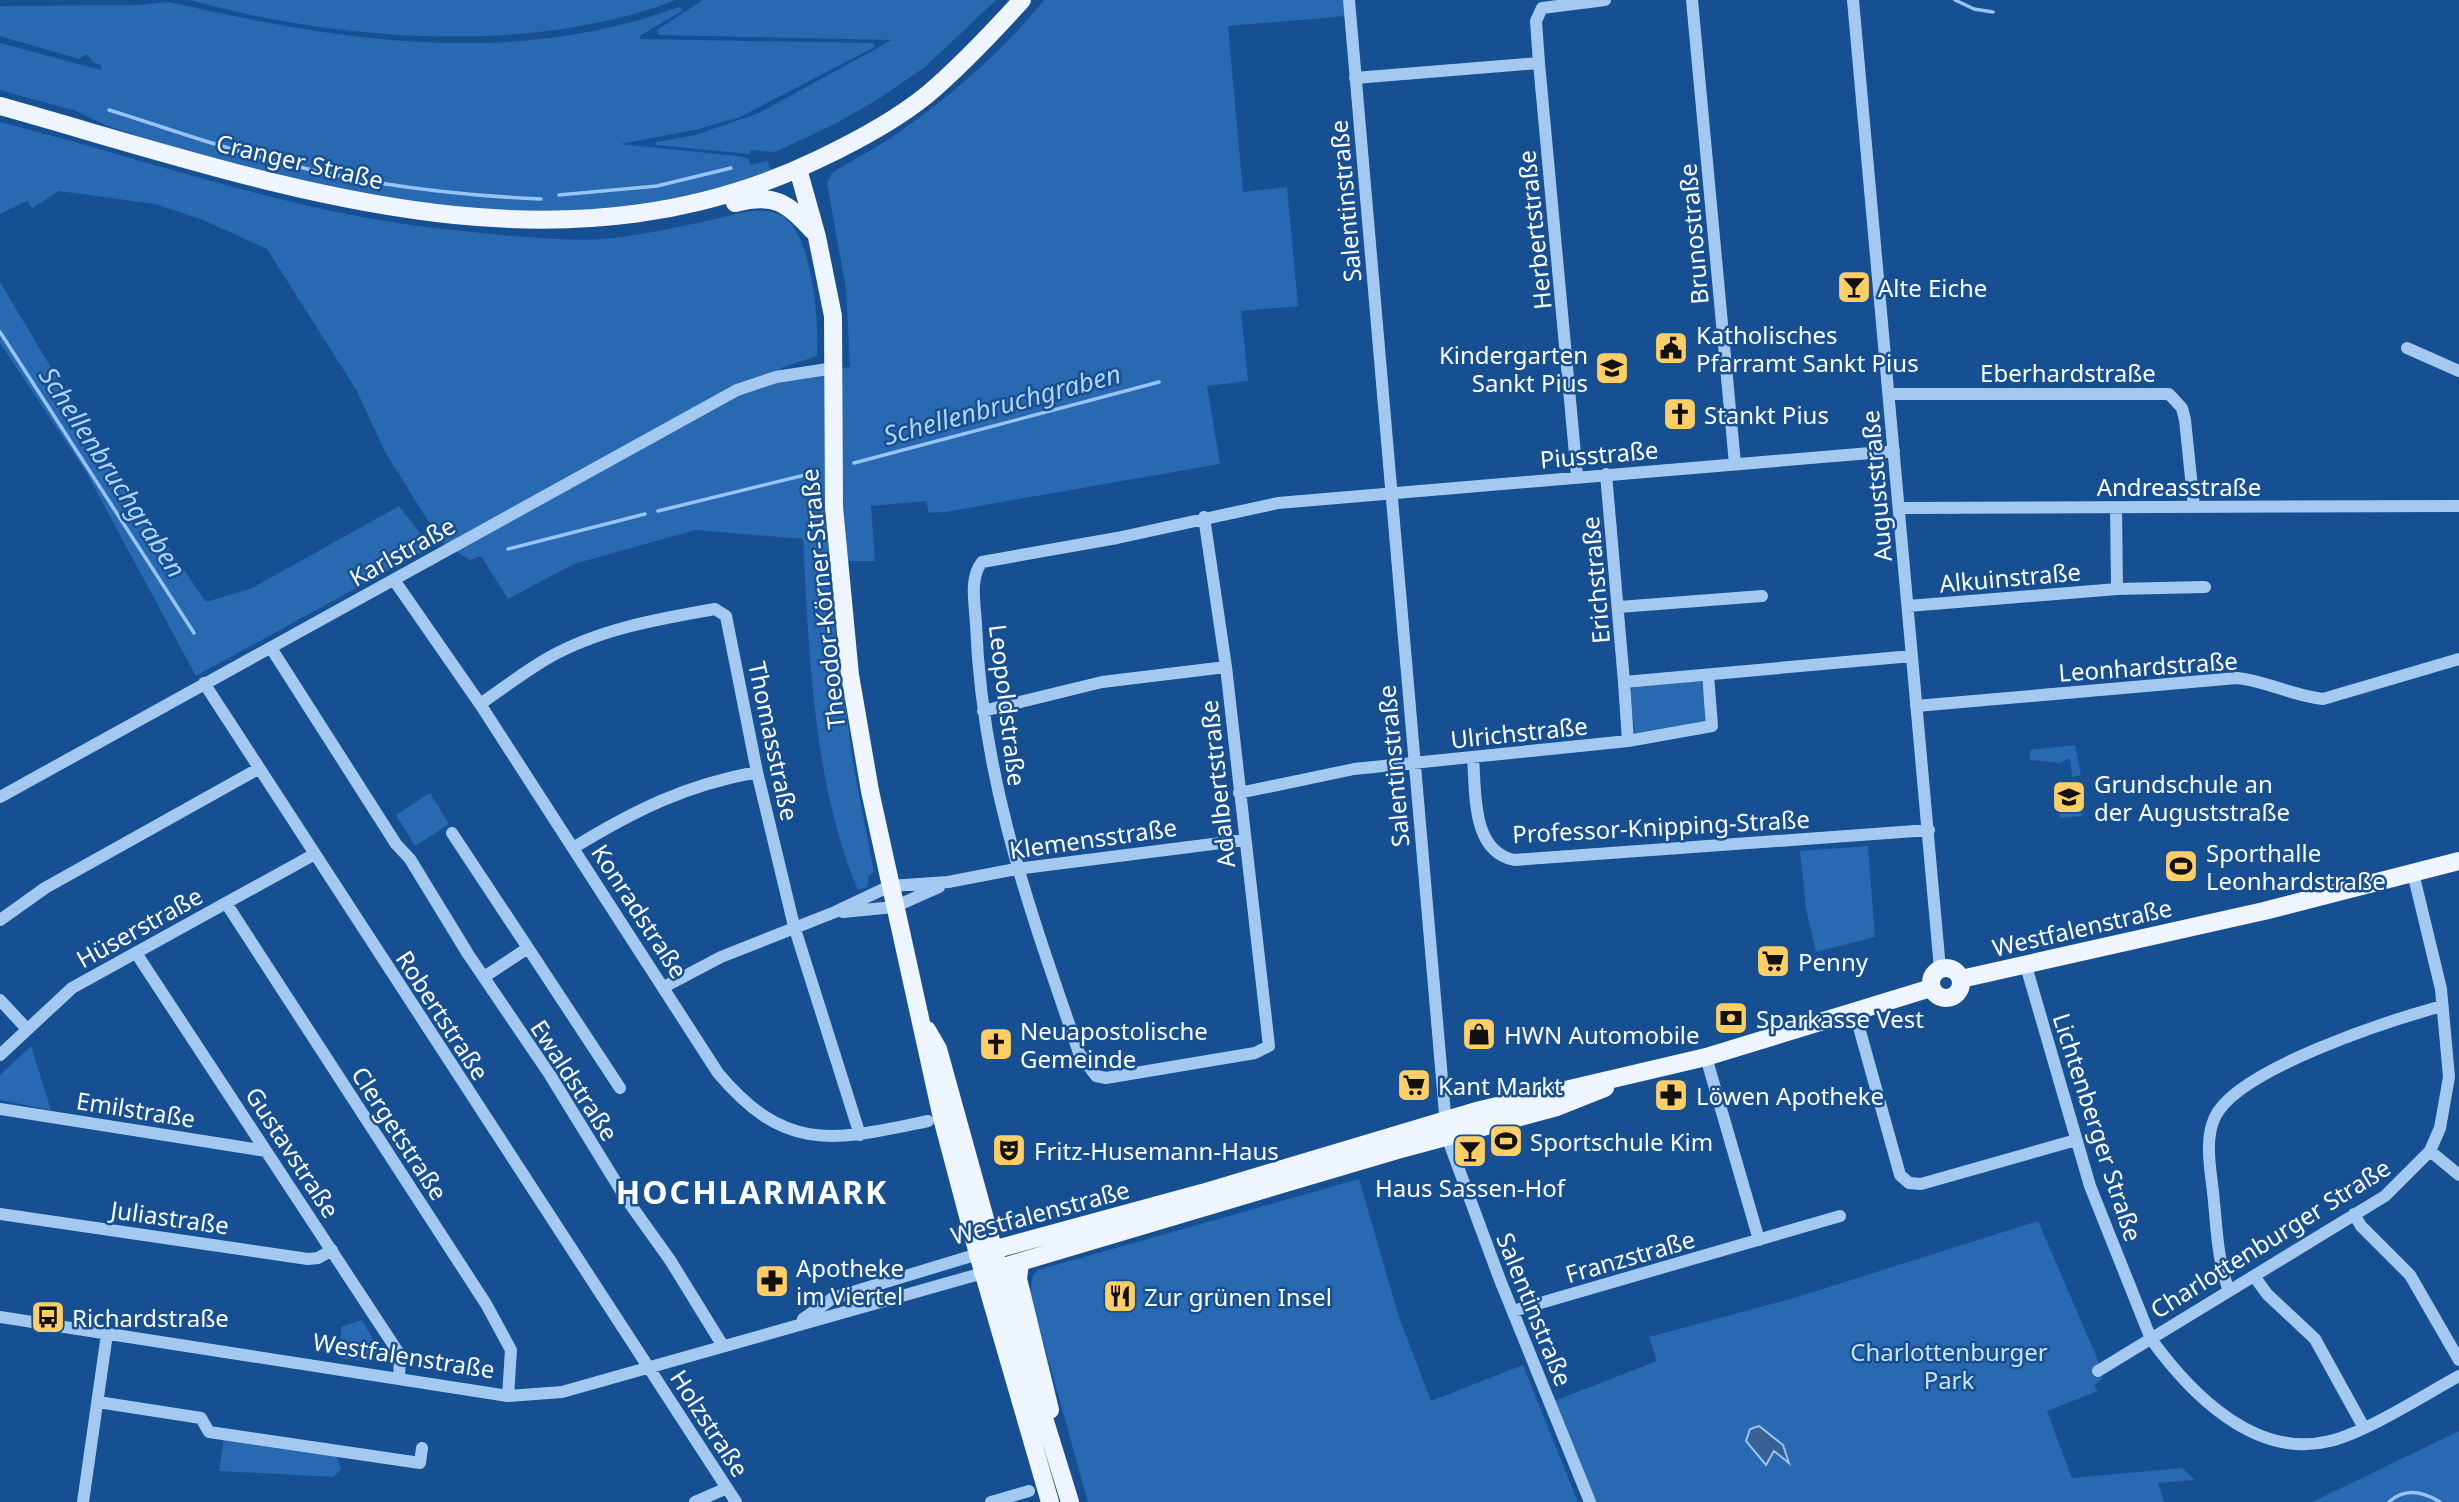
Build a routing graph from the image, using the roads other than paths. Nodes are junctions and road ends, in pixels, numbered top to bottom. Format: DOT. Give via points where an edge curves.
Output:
graph roads {
  1 [pos="1022,0"];
  2 [pos="1349,0"];
  3 [pos="1605,0"];
  4 [pos="1692,0"];
  5 [pos="1853,0"];
  6 [pos="1539,63"];
  7 [pos="1355,78"];
  8 [pos="0,106"];
  9 [pos="798,169"];
  10 [pos="596,220"];
  11 [pos="817,237"];
  12 [pos="2407,348"];
  13 [pos="834,368"];
  14 [pos="2459,371"];
  15 [pos="1889,394"];
  16 [pos="1894,450"];
  17 [pos="1734,464"];
  18 [pos="1606,474"];
  19 [pos="1577,476"];
  20 [pos="1391,492"];
  21 [pos="2459,506"];
  22 [pos="2194,507"];
  23 [pos="1899,508"];
  24 [pos="2116,508"];
  25 [pos="1204,517"];
  26 [pos="394,580"];
  27 [pos="2205,587"];
  28 [pos="2117,589"];
  29 [pos="1762,596"];
  30 [pos="1908,606"];
  31 [pos="1619,607"];
  32 [pos="271,648"];
  33 [pos="1912,656"];
  34 [pos="2459,659"];
  35 [pos="1226,667"];
  36 [pos="1708,675"];
  37 [pos="1624,682"];
  38 [pos="204,683"];
  39 [pos="480,704"];
  40 [pos="1916,706"];
  41 [pos="983,711"];
  42 [pos="1628,741"];
  43 [pos="1473,758"];
  44 [pos="1413,764"];
  45 [pos="258,769"];
  46 [pos="757,772"];
  47 [pos="1239,793"];
  48 [pos="0,797"];
  49 [pos="1929,830"];
  50 [pos="452,833"];
  51 [pos="1244,840"];
  52 [pos="573,848"];
  53 [pos="313,855"];
  54 [pos="2459,861"];
  55 [pos="1016,869"];
  56 [pos="2413,873"];
  57 [pos="948,883"];
  58 [pos="890,886"];
  59 [pos="226,903"];
  60 [pos="894,907"];
  61 [pos="835,912"];
  62 [pos="0,920"];
  63 [pos="794,926"];
  64 [pos="528,948"];
  65 [pos="136,953"];
  66 [pos="2026,966"];
  67 [pos="1940,969"];
  68 [pos="484,976"];
  69 [pos="1961,979"];
  70 [pos="664,987"];
  71 [pos="1931,988"];
  72 [pos="0,1000"];
  73 [pos="2442,1006"];
  74 [pos="1855,1013"];
  75 [pos="27,1030"];
  76 [pos="1269,1046"];
  77 [pos="0,1055"];
  78 [pos="1706,1057"];
  79 [pos="620,1088"];
  80 [pos="0,1109"];
  81 [pos="928,1121"];
  82 [pos="1446,1128"];
  83 [pos="860,1135"];
  84 [pos="2076,1140"];
  85 [pos="266,1151"];
  86 [pos="2430,1151"];
  87 [pos="2459,1175"];
  88 [pos="0,1214"];
  89 [pos="2354,1214"];
  90 [pos="1840,1216"];
  91 [pos="1759,1240"];
  92 [pos="332,1250"];
  93 [pos="985,1252"];
  94 [pos="1020,1262"];
  95 [pos="991,1271"];
  96 [pos="2254,1276"];
  97 [pos="2229,1291"];
  98 [pos="1513,1311"];
  99 [pos="0,1317"];
  100 [pos="795,1325"];
  101 [pos="107,1334"];
  102 [pos="2151,1339"];
  103 [pos="723,1346"];
  104 [pos="2459,1360"];
  105 [pos="648,1368"];
  106 [pos="2098,1371"];
  107 [pos="2459,1376"];
  108 [pos="399,1379"];
  109 [pos="508,1396"];
  110 [pos="98,1402"];
  111 [pos="2363,1426"];
  112 [pos="422,1448"];
  113 [pos="1061,1472"];
  114 [pos="727,1488"];
  115 [pos="1029,1491"];
  116 [pos="83,1502"];
  117 [pos="695,1502"];
  118 [pos="736,1502"];
  119 [pos="991,1502"];
  120 [pos="1051,1502"];
  121 [pos="1070,1502"];
  122 [pos="1590,1502"];
  1 -- 9 [label="main road, Cranger Straße" via="975,53 926,96 867,135"];
  2 -- 7 [label="street, Salentinstraße"];
  3 -- 6 [label="street, Herbertstraße" via="1542,8 1536,21"];
  4 -- 17 [label="street, Brunostraße"];
  5 -- 15 [label="street, Auguststraße"];
  6 -- 7 [label="street"];
  6 -- 19 [label="street, Herbertstraße"];
  7 -- 20 [label="street, Salentinstraße"];
  8 -- 10 [label="main road, Cranger Straße" via="244,175 370,204 483,219"];
  9 -- 10 [label="main road, Cranger Straße" via="705,202"];
  9 -- 11 [label="main road, Theodor-Körner-Straße"];
  10 -- 11 [label="main road, Cranger Straße" via="619,225 761,197 795,211"];
  11 -- 13 [label="main road, Theodor-Körner-Straße" via="832,316"];
  12 -- 14 [label="street"];
  13 -- 26 [label="street, Karlstraße" via="776,377 737,390"];
  13 -- 58 [label="main road, Theodor-Körner-Straße" via="832,477 850,675"];
  15 -- 16 [label="street, Auguststraße"];
  15 -- 22 [label="street, Eberhardstraße" via="2169,394 2182,408 2185,420"];
  16 -- 17 [label="street, Piusstraße"];
  16 -- 23 [label="street, Auguststraße"];
  17 -- 18 [label="street, Piusstraße"];
  18 -- 19 [label="street, Piusstraße"];
  18 -- 31 [label="street, Erichstraße"];
  19 -- 20 [label="street, Piusstraße"];
  20 -- 25 [label="street, Leopoldstraße" via="1278,503"];
  20 -- 44 [label="street, Salentinstraße"];
  21 -- 22 [label="street, Andreasstraße"];
  22 -- 24 [label="street, Andreasstraße"];
  23 -- 24 [label="street, Andreasstraße"];
  23 -- 30 [label="street, Auguststraße"];
  24 -- 28 [label="street, Alkuinstraße"];
  25 -- 35 [label="street, Adalbertstraße"];
  25 -- 41 [label="street, Leopoldstraße" via="982,562 974,578"];
  26 -- 32 [label="street, Karlstraße"];
  26 -- 39 [label="street, Konradstraße"];
  27 -- 28 [label="street, Alkuinstraße"];
  28 -- 30 [label="street, Alkuinstraße"];
  29 -- 31 [label="street"];
  30 -- 33 [label="street, Auguststraße"];
  31 -- 37 [label="street, Erichstraße"];
  32 -- 38 [label="street, Karlstraße"];
  32 -- 68 [label="street, Ewaldstraße"];
  33 -- 36 [label="street"];
  33 -- 40 [label="street, Auguststraße"];
  34 -- 40 [label="street, Leonhardstraße" via="2323,699 2237,678"];
  35 -- 41 [label="street" via="1102,682"];
  35 -- 47 [label="street, Adalbertstraße"];
  36 -- 37 [label="street"];
  36 -- 42 [label="street, Ulrichstraße" via="1712,726"];
  37 -- 42 [label="street"];
  38 -- 45 [label="street, Robertstraße"];
  38 -- 48 [label="street, Karlstraße"];
  39 -- 46 [label="street, Thomasstraße" via="548,658 596,637 639,623 715,609 726,616"];
  39 -- 52 [label="street, Konradstraße"];
  40 -- 49 [label="street, Auguststraße"];
  41 -- 55 [label="street, Leopoldstraße"];
  42 -- 43 [label="street, Ulrichstraße"];
  43 -- 44 [label="street, Ulrichstraße"];
  43 -- 49 [label="street, Professor-Knipping-Straße" via="1486,842 1514,860"];
  44 -- 47 [label="street, Ulrichstraße" via="1354,769"];
  44 -- 82 [label="street, Salentinstraße"];
  45 -- 53 [label="street, Robertstraße"];
  45 -- 62 [label="street" via="45,888"];
  46 -- 52 [label="street" via="677,792"];
  46 -- 63 [label="street, Thomasstraße"];
  47 -- 51 [label="street, Adalbertstraße"];
  49 -- 67 [label="street, Auguststraße"];
  50 -- 64 [label="street, Ewaldstraße"];
  51 -- 55 [label="street, Klemensstraße"];
  51 -- 76 [label="street, Adalbertstraße"];
  52 -- 70 [label="street, Konradstraße"];
  53 -- 59 [label="street, Hüserstraße"];
  53 -- 105 [label="street, Robertstraße"];
  54 -- 56 [label="main road, Westfalenstraße"];
  55 -- 57 [label="street, Klemensstraße"];
  55 -- 76 [label="street, Leopoldstraße" via="1079,1053 1096,1076 1169,1068 1255,1053"];
  56 -- 66 [label="main road, Westfalenstraße"];
  56 -- 73 [label="street, Charlottenburger Straße" via="2431,939"];
  57 -- 58 [label="street, Klemensstraße"];
  57 -- 60 [label="street, Klemensstraße"];
  58 -- 60 [label="main road, Theodor-Körner-Straße"];
  58 -- 61 [label="street"];
  59 -- 65 [label="street, Hüserstraße"];
  59 -- 109 [label="street, Clergetstraße" via="486,1304 511,1350"];
  60 -- 61 [label="street, Klemensstraße"];
  60 -- 93 [label="main road, Theodor-Körner-Straße" via="934,1085"];
  61 -- 63 [label="street"];
  63 -- 70 [label="street"];
  63 -- 83 [label="street, Thomasstraße"];
  64 -- 68 [label="street"];
  64 -- 79 [label="street, Ewaldstraße"];
  65 -- 75 [label="street, Hüserstraße" via="72,988"];
  65 -- 85 [label="street, Gustavstraße"];
  66 -- 69 [label="main road, Westfalenstraße"];
  66 -- 84 [label="street, Lichtenberger Straße"];
  67 -- 69 [label="main road" via="1952,970"];
  67 -- 71 [label="main road" via="1933,975"];
  68 -- 103 [label="street, Ewaldstraße"];
  69 -- 71 [label="main road, Westfalenstraße" via="1951,998 1941,998"];
  70 -- 83 [label="street, Konradstraße" via="718,1073 742,1101 792,1130 828,1138"];
  71 -- 74 [label="main road, Westfalenstraße"];
  72 -- 75 [label="street"];
  73 -- 86 [label="street, Charlottenburger Straße" via="2449,1077 2440,1128"];
  73 -- 97 [label="street" via="2323,1046 2246,1085 2222,1105 2209,1138 2220,1267"];
  74 -- 78 [label="main road, Westfalenstraße"];
  74 -- 84 [label="street" via="1905,1181 1921,1184"];
  75 -- 77 [label="street, Hüserstraße"];
  78 -- 82 [label="main road, Westfalenstraße" via="1579,1085"];
  78 -- 91 [label="street"];
  80 -- 85 [label="street, Emilstraße"];
  81 -- 83 [label="street, Konradstraße"];
  82 -- 93 [label="main road, Westfalenstraße"];
  82 -- 94 [label="main road, Westfalenstraße"];
  82 -- 98 [label="street, Salentinstraße"];
  84 -- 102 [label="street, Lichtenberger Straße"];
  85 -- 92 [label="street, Gustavstraße"];
  86 -- 87 [label="street"];
  86 -- 89 [label="street, Charlottenburger Straße" via="2385,1196"];
  88 -- 92 [label="street, Juliastraße" via="308,1259"];
  89 -- 96 [label="street, Charlottenburger Straße"];
  89 -- 104 [label="street" via="2410,1275"];
  90 -- 91 [label="street, Franzstraße"];
  91 -- 98 [label="street, Franzstraße"];
  92 -- 108 [label="street, Gustavstraße" via="400,1355"];
  93 -- 95 [label="main road, Theodor-Körner-Straße"];
  93 -- 100 [label="street, Westfalenstraße" via="833,1298"];
  94 -- 95 [label="main road, Westfalenstraße"];
  94 -- 113 [label="main road, Theodor-Körner-Straße" via="1018,1279 1045,1382"];
  95 -- 100 [label="street, Westfalenstraße"];
  95 -- 113 [label="main road, Theodor-Körner-Straße"];
  95 -- 120 [label="main road, Theodor-Körner-Straße"];
  96 -- 97 [label="street, Charlottenburger Straße"];
  96 -- 111 [label="street" via="2315,1339"];
  97 -- 102 [label="street, Charlottenburger Straße"];
  98 -- 122 [label="street, Salentinstraße"];
  99 -- 101 [label="street, Westfalenstraße"];
  100 -- 103 [label="street, Westfalenstraße"];
  101 -- 108 [label="street, Westfalenstraße"];
  101 -- 110 [label="street"];
  102 -- 106 [label="street, Charlottenburger Straße"];
  102 -- 111 [label="street, Lichtenberger Straße" via="2221,1414 2261,1437 2315,1444"];
  103 -- 105 [label="street, Westfalenstraße"];
  105 -- 109 [label="street, Westfalenstraße" via="562,1392"];
  105 -- 114 [label="street, Holzstraße"];
  107 -- 111 [label="street, Lichtenberger Straße"];
  108 -- 109 [label="street, Westfalenstraße"];
  110 -- 112 [label="street" via="201,1418 209,1432 346,1454 420,1463"];
  110 -- 116 [label="street"];
  113 -- 121 [label="main road, Theodor-Körner-Straße"];
  114 -- 117 [label="street"];
  114 -- 118 [label="street, Holzstraße"];
  115 -- 119 [label="street"];
}
